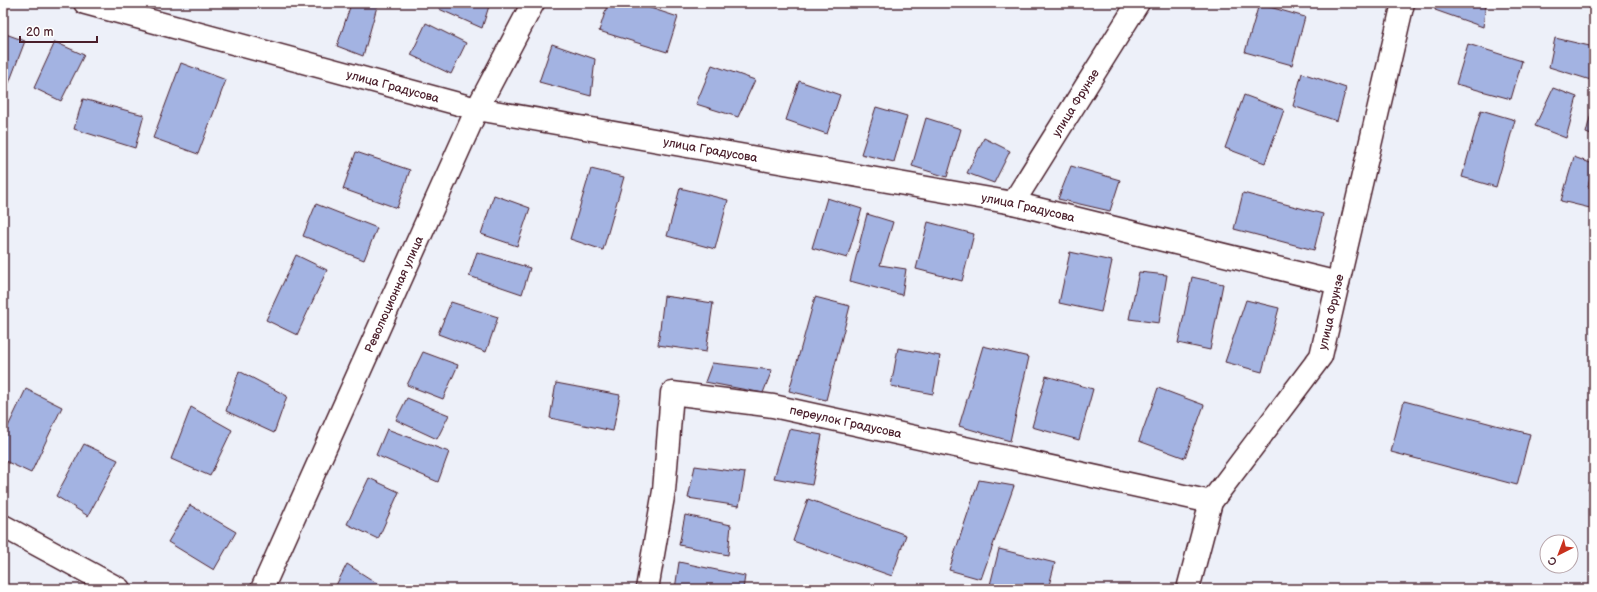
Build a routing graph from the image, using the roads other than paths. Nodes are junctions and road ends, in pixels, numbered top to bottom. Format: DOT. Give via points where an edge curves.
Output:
graph roads {
  1 [pos="85,3"];
  2 [pos="533,3"];
  3 [pos="1138,3"];
  4 [pos="1403,3"];
  5 [pos="477,109"];
  6 [pos="1013,203"];
  7 [pos="1338,283"];
  8 [pos="1211,502"];
  9 [pos="3,526"];
  10 [pos="119,589"];
  11 [pos="262,589"];
  12 [pos="647,589"];
  13 [pos="1188,589"];
  1 -- 5 [label="street, улица Градусова"];
  2 -- 5 [label="street, Революционная улица"];
  3 -- 6 [label="street, улица Фрунзе"];
  4 -- 7 [label="street, улица Фрунзе"];
  5 -- 6 [label="street, улица Градусова"];
  5 -- 11 [label="street, Революционная улица"];
  6 -- 7 [label="street, улица Градусова"];
  7 -- 8 [label="street, улица Фрунзе" via="1321,356"];
  8 -- 12 [label="street, переулок Градусова" via="773,406 672,393 664,491"];
  8 -- 13 [label="street, улица Фрунзе"];
  9 -- 10 [label="street"];
}
